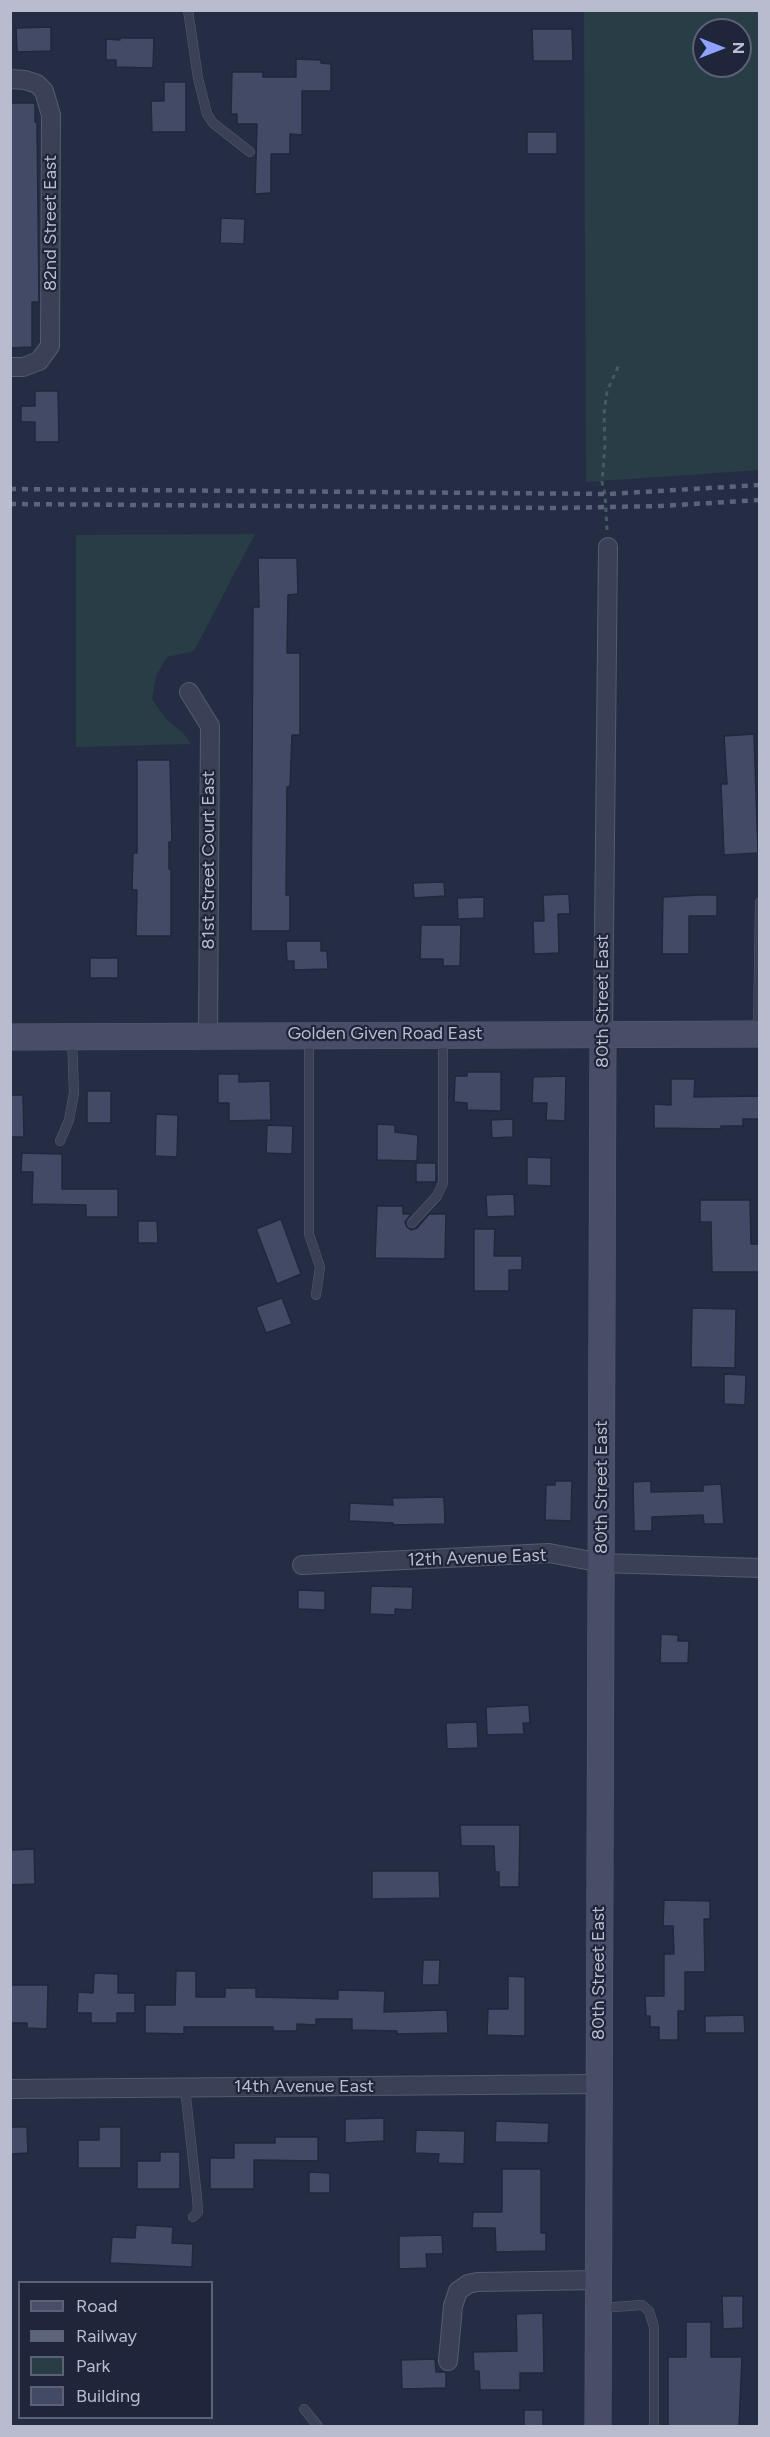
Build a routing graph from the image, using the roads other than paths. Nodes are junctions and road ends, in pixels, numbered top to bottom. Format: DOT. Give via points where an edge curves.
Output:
graph roads {
  1 [pos="188,10"];
  2 [pos="10,79"];
  3 [pos="250,152"];
  4 [pos="10,366"];
  5 [pos="608,547"];
  6 [pos="189,692"];
  7 [pos="759,902"];
  8 [pos="603,1033"];
  9 [pos="443,1034"];
  10 [pos="759,1034"];
  11 [pos="208,1035"];
  12 [pos="309,1035"];
  13 [pos="10,1036"];
  14 [pos="72,1036"];
  15 [pos="60,1141"];
  16 [pos="412,1223"];
  17 [pos="316,1295"];
  18 [pos="602,1563"];
  19 [pos="302,1565"];
  20 [pos="759,1568"];
  21 [pos="598,2084"];
  22 [pos="185,2088"];
  23 [pos="10,2089"];
  24 [pos="193,2217"];
  25 [pos="598,2280"];
  26 [pos="598,2308"];
  27 [pos="448,2361"];
  28 [pos="304,2409"];
  29 [pos="318,2427"];
  30 [pos="598,2427"];
  31 [pos="654,2427"];
  1 -- 3 [label="lane" via="207,114"];
  2 -- 4 [label="street, 82nd Street East" via="37,84 44,91 51,115 50,346 39,361"];
  5 -- 8 [label="street, 80th Street East"];
  6 -- 11 [label="street, 81st Street Court East" via="210,726"];
  7 -- 10 [label="lane"];
  8 -- 9 [label="street, Golden Given Road East"];
  8 -- 10 [label="street, Golden Given Road East"];
  8 -- 18 [label="street, 80th Street East"];
  9 -- 12 [label="street, Golden Given Road East"];
  9 -- 16 [label="lane" via="443,1183 437,1196"];
  11 -- 12 [label="street, Golden Given Road East"];
  11 -- 14 [label="street, Golden Given Road East"];
  12 -- 17 [label="lane" via="309,1234 320,1267"];
  13 -- 14 [label="street, Golden Given Road East"];
  14 -- 15 [label="lane" via="74,1093"];
  18 -- 19 [label="street, 12th Avenue East" via="549,1553"];
  18 -- 20 [label="street, 12th Avenue East"];
  18 -- 21 [label="street, 80th Street East"];
  21 -- 22 [label="street, 14th Avenue East"];
  21 -- 25 [label="street, 80th Street East"];
  22 -- 23 [label="street, 14th Avenue East"];
  22 -- 24 [label="lane" via="198,2212"];
  25 -- 26 [label="street, 80th Street East"];
  25 -- 27 [label="street" via="468,2284 458,2291 453,2306"];
  26 -- 30 [label="street, 80th Street East"];
  26 -- 31 [label="lane" via="642,2305 649,2311 654,2327"];
  28 -- 29 [label="lane"];
}
